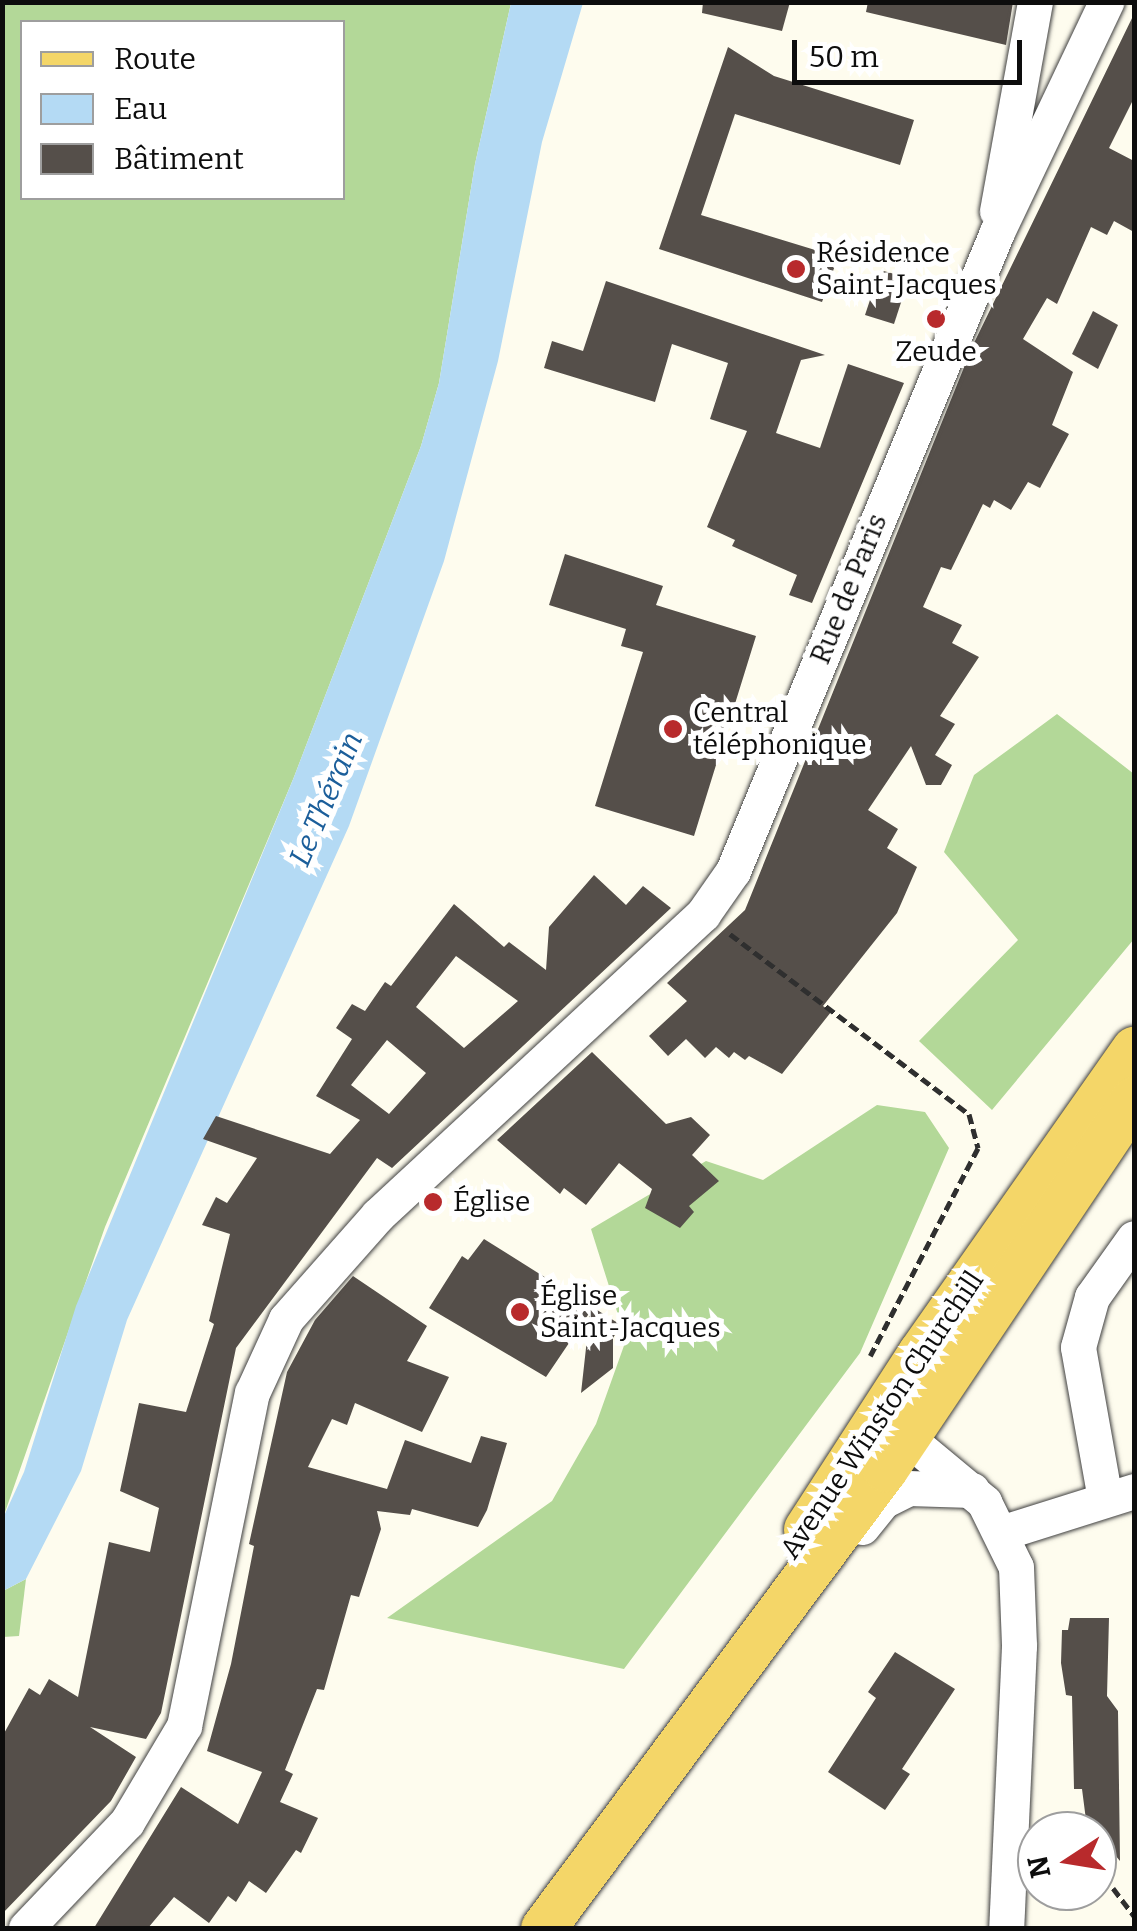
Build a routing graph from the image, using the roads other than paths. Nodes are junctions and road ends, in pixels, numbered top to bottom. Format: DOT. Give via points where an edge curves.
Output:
graph roads {
  1 [pos="1036,2"];
  2 [pos="1106,2"];
  3 [pos="997,232"];
  4 [pos="1134,1049"];
  5 [pos="1134,1099"];
  6 [pos="1134,1238"];
  7 [pos="894,1426"];
  8 [pos="972,1490"];
  9 [pos="1120,1495"];
  10 [pos="1004,1532"];
  11 [pos="745,1664"];
  12 [pos="643,1789"];
  13 [pos="26,1928"];
  14 [pos="543,1928"];
  15 [pos="1006,1928"];
  1 -- 3 [label="street" via="1000,174"];
  2 -- 3 [label="street, Rue de Paris"];
  3 -- 13 [label="street, Rue de Paris" via="742,853 703,914 322,1274 286,1319 257,1375 180,1736 127,1822"];
  4 -- 7 [label="main road, Avenue Winston Churchill"];
  5 -- 7 [label="main road, Avenue Winston Churchill"];
  6 -- 9 [label="street" via="1092,1297 1078,1347"];
  7 -- 8 [label="street"];
  7 -- 11 [label="main road, Avenue Winston Churchill"];
  7 -- 12 [label="main road, Avenue Winston Churchill"];
  8 -- 10 [label="street"];
  8 -- 11 [label="street" via="922,1486 884,1501 805,1606"];
  9 -- 10 [label="street"];
  10 -- 15 [label="street" via="1020,1613"];
  11 -- 12 [label="main road, Avenue Winston Churchill"];
  12 -- 14 [label="main road, Avenue Winston Churchill"];
}
